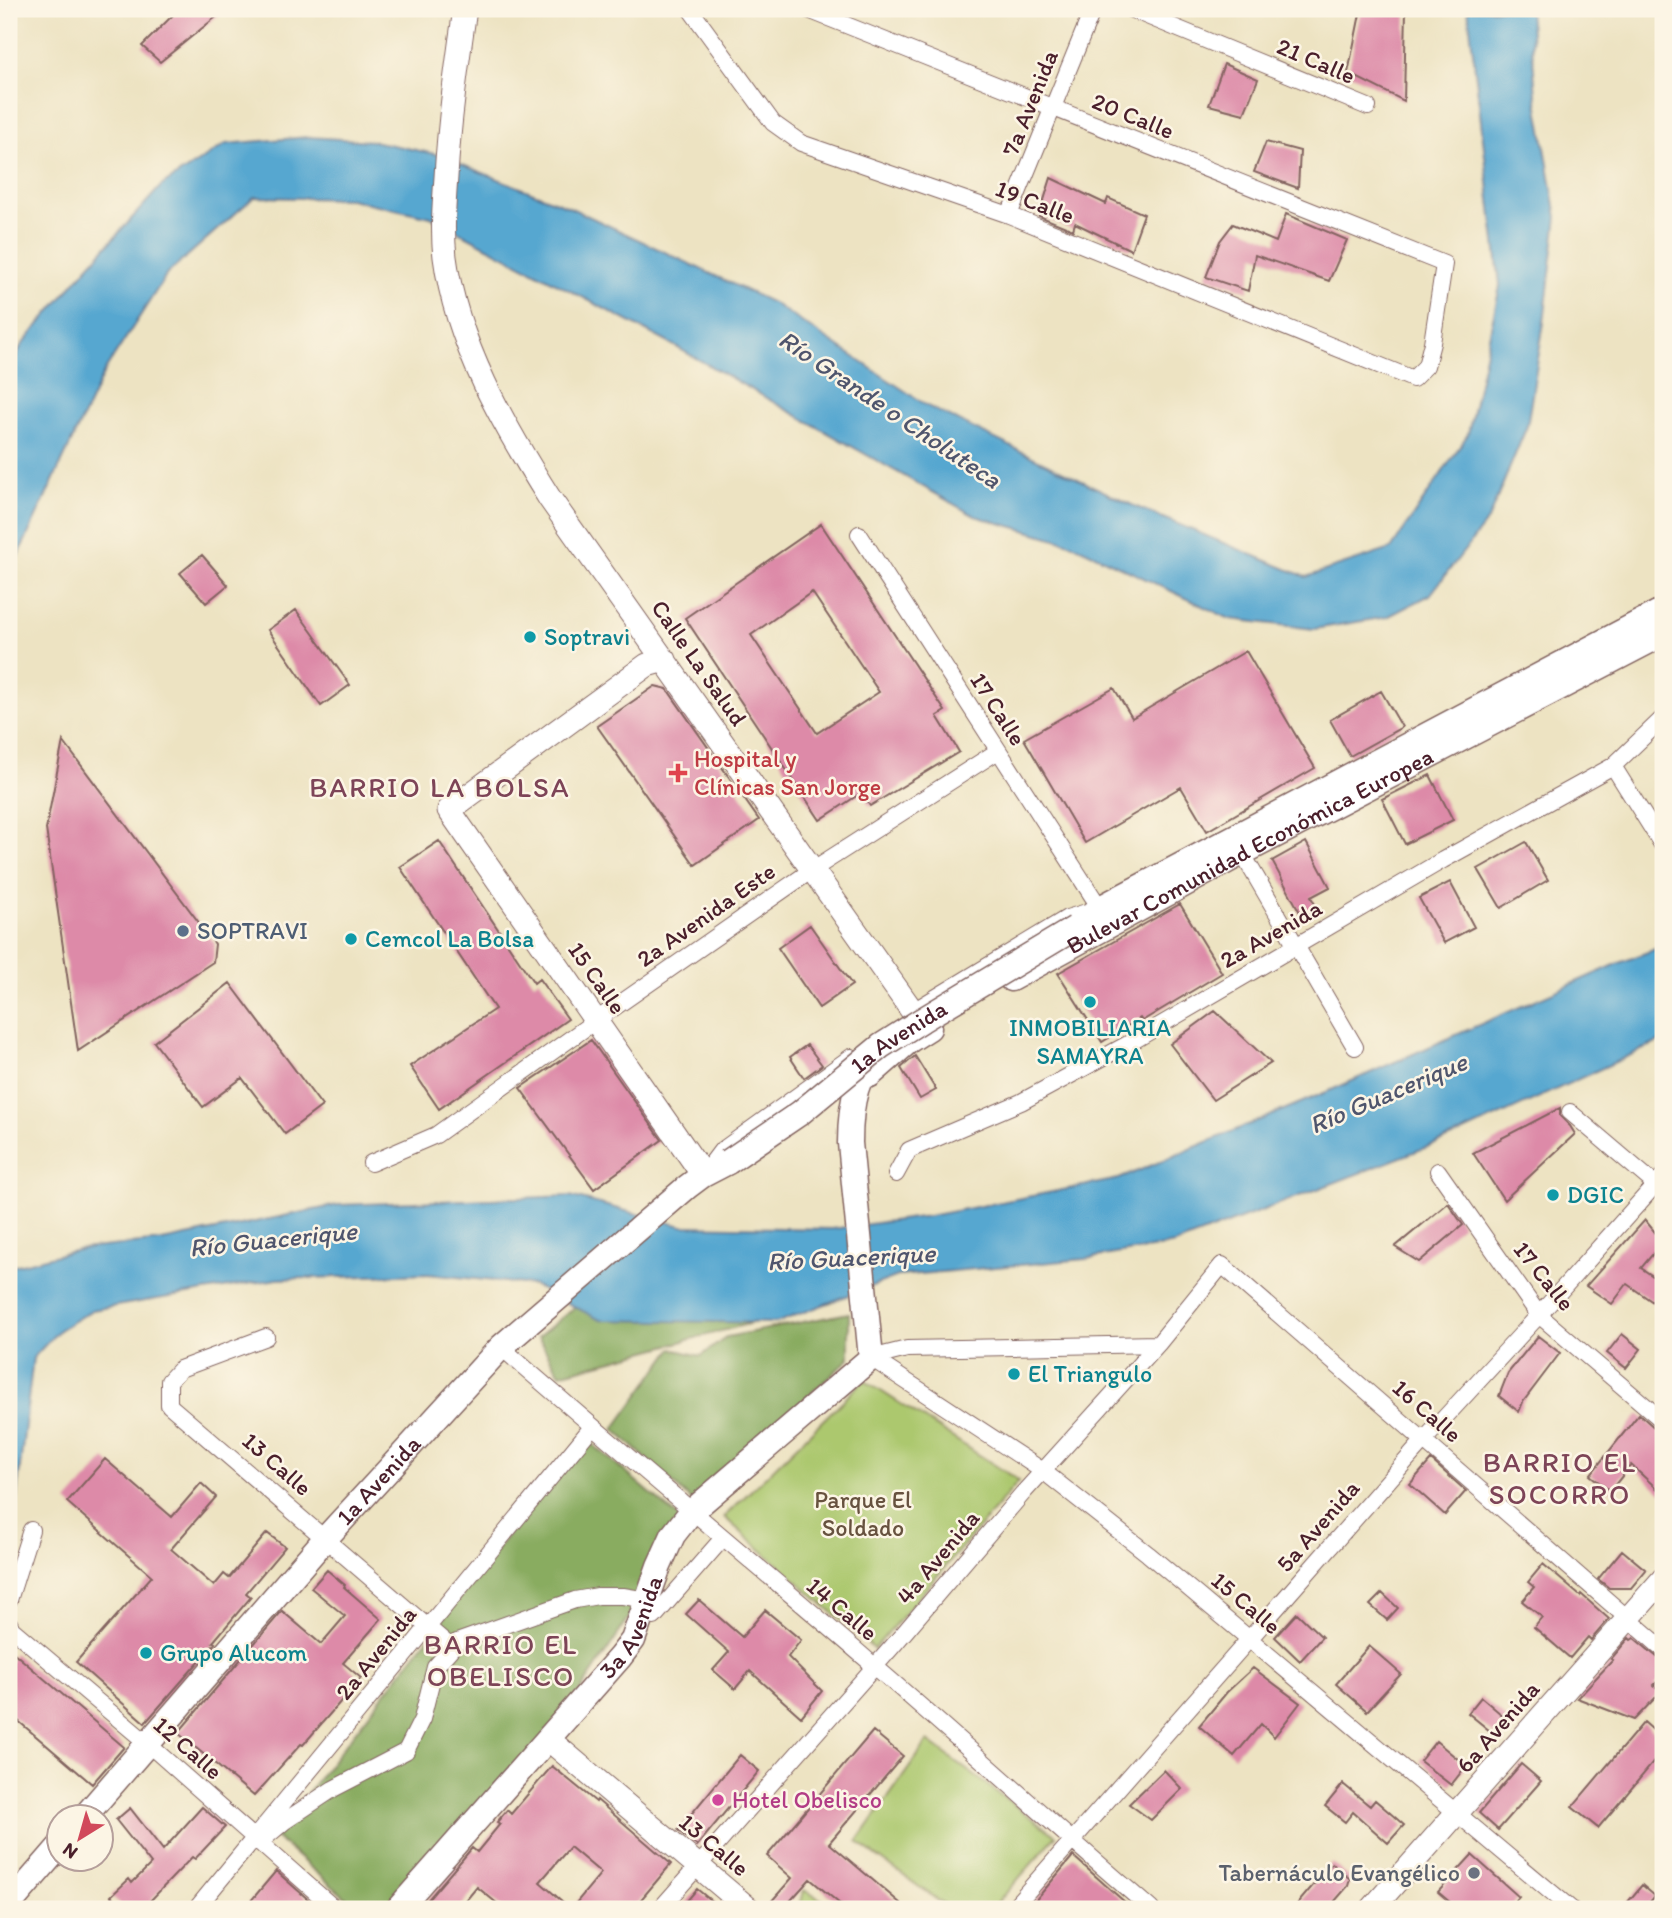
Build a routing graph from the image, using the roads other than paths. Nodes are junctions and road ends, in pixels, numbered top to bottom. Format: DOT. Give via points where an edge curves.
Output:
graph roads {
  1 [pos="464,9"];
  2 [pos="690,9"];
  3 [pos="806,9"];
  4 [pos="1093,9"];
  5 [pos="1130,9"];
  6 [pos="1368,107"];
  7 [pos="1053,108"];
  8 [pos="1009,215"];
  9 [pos="1413,379"];
  10 [pos="859,534"];
  11 [pos="1663,610"];
  12 [pos="1663,634"];
  13 [pos="656,657"];
  14 [pos="1663,718"];
  15 [pos="998,751"];
  16 [pos="1613,765"];
  17 [pos="1663,846"];
  18 [pos="1242,853"];
  19 [pos="811,870"];
  20 [pos="1100,908"];
  21 [pos="1296,946"];
  22 [pos="913,1012"];
  23 [pos="595,1021"];
  24 [pos="1355,1047"];
  25 [pos="855,1095"];
  26 [pos="1570,1112"];
  27 [pos="372,1163"];
  28 [pos="1438,1171"];
  29 [pos="896,1174"];
  30 [pos="695,1181"];
  31 [pos="1661,1184"];
  32 [pos="1222,1265"];
  33 [pos="1539,1315"];
  34 [pos="266,1337"];
  35 [pos="508,1340"];
  36 [pos="1157,1343"];
  37 [pos="871,1358"];
  38 [pos="1663,1421"];
  39 [pos="592,1427"];
  40 [pos="1425,1439"];
  41 [pos="1043,1471"];
  42 [pos="691,1512"];
  43 [pos="31,1530"];
  44 [pos="723,1538"];
  45 [pos="324,1540"];
  46 [pos="1663,1579"];
  47 [pos="9,1600"];
  48 [pos="654,1605"];
  49 [pos="1629,1618"];
  50 [pos="9,1623"];
  51 [pos="427,1627"];
  52 [pos="1249,1640"];
  53 [pos="451,1647"];
  54 [pos="1663,1649"];
  55 [pos="875,1666"];
  56 [pos="548,1738"];
  57 [pos="148,1744"];
  58 [pos="97,1802"];
  59 [pos="1457,1812"];
  60 [pos="258,1840"];
  61 [pos="1072,1841"];
  62 [pos="46,1862"];
  63 [pos="698,1866"];
  64 [pos="9,1905"];
  65 [pos="196,1909"];
  66 [pos="335,1909"];
  67 [pos="398,1909"];
  68 [pos="660,1909"];
  69 [pos="749,1909"];
  70 [pos="1012,1909"];
  71 [pos="1151,1909"];
  72 [pos="1371,1909"];
  73 [pos="1571,1909"];
  1 -- 13 [label="main road, Calle La Salud" via="443,212 452,294 488,389 517,446"];
  2 -- 8 [label="street, 19 Calle" via="773,123 801,143"];
  3 -- 7 [label="street, 20 Calle"];
  4 -- 7 [label="street, 7a Avenida"];
  5 -- 6 [label="street, 21 Calle"];
  7 -- 8 [label="street, 7a Avenida"];
  7 -- 9 [label="street, 20 Calle" via="1444,264 1426,366"];
  8 -- 9 [label="street, 19 Calle"];
  10 -- 15 [label="street, 17 Calle"];
  11 -- 20 [label="main road, Bulevar Comunidad Económica Europea"];
  12 -- 18 [label="main road, Bulevar Comunidad Económica Europea"];
  13 -- 19 [label="main road, Calle La Salud"];
  13 -- 23 [label="main road, 15 Calle" via="449,810"];
  14 -- 16 [label="street, 2a Avenida"];
  15 -- 19 [label="street, 2a Avenida Este"];
  15 -- 20 [label="street, 17 Calle"];
  16 -- 17 [label="street"];
  16 -- 21 [label="street, 2a Avenida"];
  18 -- 21 [label="street"];
  18 -- 25 [label="main road, Bulevar Comunidad Económica Europea" via="942,1019 872,1073"];
  19 -- 22 [label="main road, Calle La Salud"];
  19 -- 23 [label="street, 2a Avenida Este"];
  20 -- 22 [label="street, Bulevar Comunidad Económica Europea" via="1067,919"];
  20 -- 30 [label="main road, 1a Avenida, bridge" via="1076,928 881,1046 800,1113"];
  21 -- 24 [label="street"];
  21 -- 29 [label="street, 2a Avenida" via="1020,1102 909,1150"];
  22 -- 25 [label="main road" via="908,1031 864,1069"];
  22 -- 30 [label="street, 1a Avenida" via="722,1151"];
  23 -- 27 [label="street, 2a Avenida Este" via="436,1135"];
  23 -- 30 [label="main road, 15 Calle"];
  25 -- 37 [label="main road" via="850,1143"];
  26 -- 31 [label="street"];
  28 -- 33 [label="street, 17 Calle"];
  30 -- 35 [label="main road, 1a Avenida"];
  31 -- 33 [label="street, 5a Avenida"];
  32 -- 36 [label="street, 4a Avenida"];
  32 -- 40 [label="street, 16 Calle"];
  33 -- 38 [label="street, 17 Calle"];
  33 -- 40 [label="street, 5a Avenida"];
  34 -- 45 [label="street, 13 Calle" via="180,1369 169,1381 169,1405"];
  35 -- 39 [label="street, 14 Calle"];
  35 -- 45 [label="main road, 1a Avenida"];
  36 -- 37 [label="street, 3a Avenida" via="907,1349"];
  36 -- 41 [label="street, 4a Avenida"];
  37 -- 41 [label="street, 15 Calle"];
  37 -- 42 [label="main road, 3a Avenida"];
  39 -- 42 [label="street, 14 Calle"];
  39 -- 51 [label="street, 2a Avenida"];
  40 -- 49 [label="street, 16 Calle"];
  40 -- 52 [label="street, 5a Avenida"];
  41 -- 52 [label="street, 15 Calle"];
  41 -- 55 [label="street, 4a Avenida"];
  42 -- 44 [label="street, 14 Calle"];
  42 -- 48 [label="main road, 3a Avenida" via="673,1535"];
  43 -- 47 [label="street"];
  44 -- 48 [label="street"];
  44 -- 55 [label="street, 14 Calle"];
  45 -- 51 [label="street, 13 Calle"];
  45 -- 57 [label="main road, 1a Avenida"];
  46 -- 49 [label="main road, 6a Avenida"];
  48 -- 53 [label="street" via="622,1596 575,1600 467,1637"];
  48 -- 56 [label="main road, 3a Avenida" via="620,1657"];
  49 -- 54 [label="street, 16 Calle"];
  49 -- 59 [label="main road, 6a Avenida"];
  50 -- 57 [label="street, 12 Calle"];
  51 -- 53 [label="street, 13 Calle"];
  51 -- 60 [label="street, 2a Avenida"];
  52 -- 59 [label="street, 15 Calle"];
  52 -- 61 [label="street, 5a Avenida"];
  53 -- 60 [label="street" via="435,1667 422,1719 406,1751 333,1789"];
  55 -- 61 [label="street, 14 Calle"];
  55 -- 63 [label="street, 4a Avenida"];
  56 -- 63 [label="main road, 13 Calle"];
  56 -- 67 [label="main road, 3a Avenida"];
  57 -- 58 [label="main road, 1a Avenida"];
  57 -- 60 [label="street, 12 Calle"];
  59 -- 72 [label="main road, 6a Avenida"];
  59 -- 73 [label="street, 15 Calle"];
  60 -- 65 [label="street, 2a Avenida"];
  60 -- 66 [label="street, 12 Calle"];
  61 -- 70 [label="street, 5a Avenida"];
  61 -- 71 [label="street, 14 Calle"];
  62 -- 64 [label="main road"];
  63 -- 68 [label="street, 4a Avenida"];
  63 -- 69 [label="main road, 13 Calle"];
}
